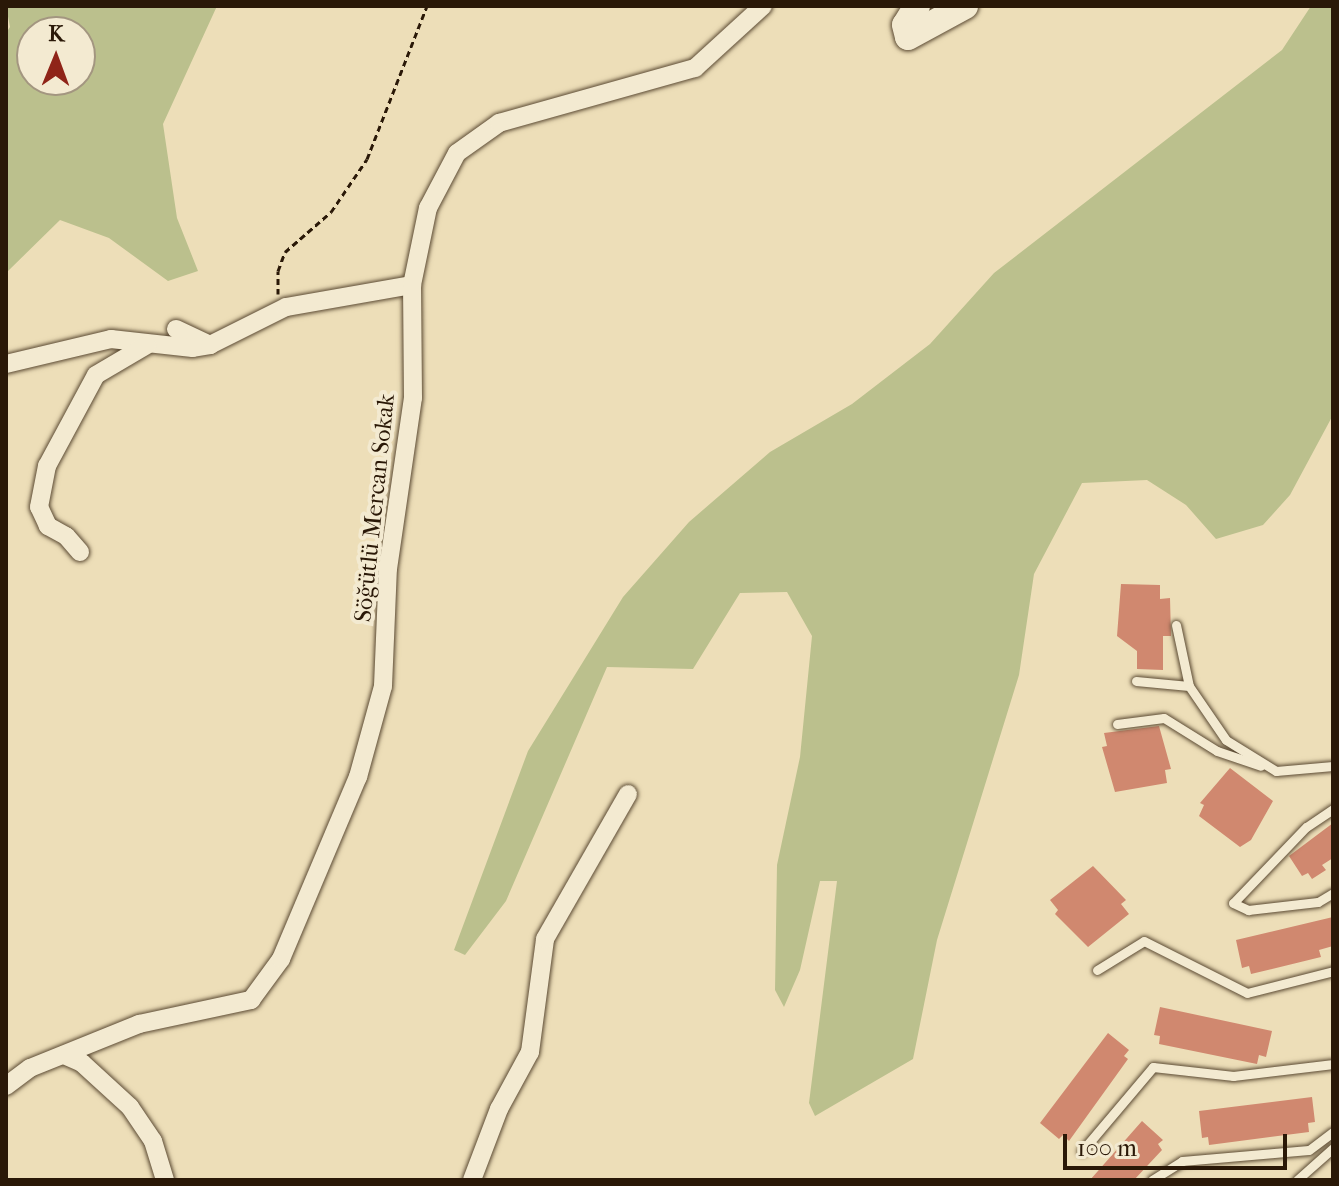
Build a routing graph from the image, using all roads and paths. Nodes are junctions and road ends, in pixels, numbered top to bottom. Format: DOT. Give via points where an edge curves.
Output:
graph roads {
  1 [pos="427,6"];
  2 [pos="763,6"];
  3 [pos="917,6"];
  4 [pos="965,6"];
  5 [pos="412,285"];
  6 [pos="286,307"];
  7 [pos="176,329"];
  8 [pos="147,345"];
  9 [pos="210,345"];
  10 [pos="6,364"];
  11 [pos="80,552"];
  12 [pos="1176,625"];
  13 [pos="1136,681"];
  14 [pos="1189,686"];
  15 [pos="1117,724"];
  16 [pos="1333,766"];
  17 [pos="1276,771"];
  18 [pos="628,794"];
  19 [pos="1333,809"];
  20 [pos="1333,893"];
  21 [pos="1097,970"];
  22 [pos="1333,971"];
  23 [pos="64,1055"];
  24 [pos="1333,1064"];
  25 [pos="6,1086"];
  26 [pos="1333,1132"];
  27 [pos="1333,1148"];
  28 [pos="1082,1151"];
  29 [pos="165,1180"];
  30 [pos="472,1180"];
  31 [pos="1152,1180"];
  32 [pos="1297,1180"];
  1 -- 6 [label="path" via="393,102 356,178 331,212 285,252 276,291"];
  2 -- 5 [label="street, Söğütlü Mercan Sokak" via="695,68 499,123 457,153 428,208"];
  3 -- 4 [label="street" via="905,25 908,37"];
  5 -- 6 [label="street"];
  5 -- 23 [label="street, Söğütlü Mercan Sokak" via="413,398 388,569 383,686 358,777 281,959 251,1000 139,1024"];
  6 -- 9 [label="street"];
  7 -- 9 [label="street"];
  8 -- 9 [label="street"];
  8 -- 10 [label="street" via="111,339"];
  8 -- 11 [label="street" via="96,375 47,466 39,507 48,526"];
  12 -- 14 [label="lane"];
  13 -- 14 [label="lane"];
  14 -- 17 [label="lane" via="1226,740"];
  15 -- 17 [label="lane" via="1164,718 1217,751"];
  16 -- 17 [label="lane"];
  18 -- 30 [label="street" via="545,939 530,1052 499,1109"];
  19 -- 20 [label="lane" via="1306,827 1233,903 1262,908 1318,902"];
  21 -- 22 [label="lane" via="1144,941 1247,993"];
  23 -- 25 [label="street, Söğütlü Mercan Sokak" via="30,1068"];
  23 -- 29 [label="street" via="82,1063 130,1107 153,1141"];
  24 -- 28 [label="lane" via="1233,1076 1153,1067"];
  26 -- 31 [label="lane" via="1309,1150 1182,1161"];
  27 -- 32 [label="lane"];
}
